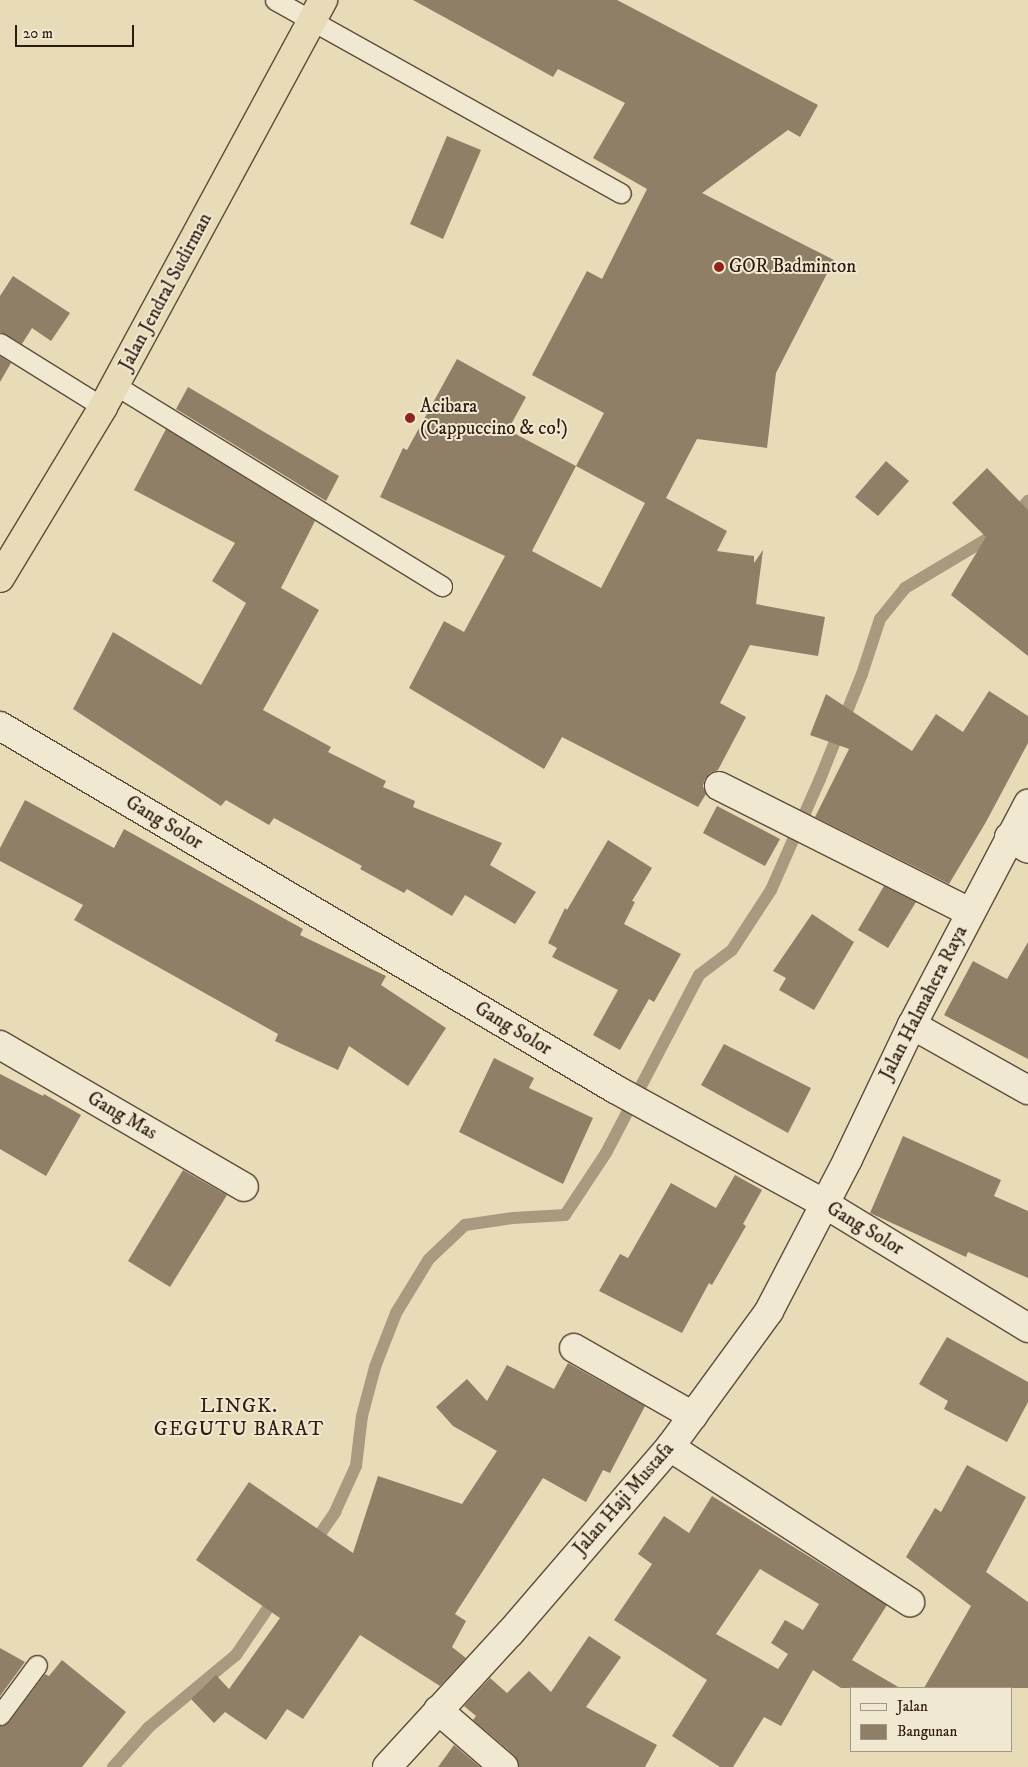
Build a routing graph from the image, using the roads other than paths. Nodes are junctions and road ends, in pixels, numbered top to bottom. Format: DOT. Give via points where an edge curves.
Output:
graph roads {
  1 [pos="275,0"];
  2 [pos="317,10"];
  3 [pos="621,193"];
  4 [pos="0,343"];
  5 [pos="109,396"];
  6 [pos="3,565"];
  7 [pos="442,586"];
  8 [pos="0,726"];
  9 [pos="719,786"];
  10 [pos="1028,804"];
  11 [pos="1018,843"];
  12 [pos="970,912"];
  13 [pos="912,1025"];
  14 [pos="0,1046"];
  15 [pos="1028,1090"];
  16 [pos="244,1187"];
  17 [pos="825,1204"];
  18 [pos="1028,1328"];
  19 [pos="574,1348"];
  20 [pos="693,1416"];
  21 [pos="670,1447"];
  22 [pos="910,1602"];
  23 [pos="37,1665"];
  24 [pos="438,1710"];
  25 [pos="0,1715"];
  26 [pos="387,1767"];
  27 [pos="504,1767"];
  1 -- 2 [label="lane"];
  2 -- 3 [label="lane"];
  2 -- 5 [label="highway, Jalan Jendral Sudirman"];
  4 -- 5 [label="lane"];
  5 -- 6 [label="highway, Jalan Jendral Sudirman"];
  5 -- 7 [label="lane"];
  8 -- 17 [label="street, Gang Solor" via="615,1089"];
  9 -- 12 [label="street"];
  10 -- 11 [label="street, Jalan Halmahera Raya"];
  11 -- 12 [label="street, Jalan Halmahera Raya"];
  12 -- 13 [label="street, Jalan Halmahera Raya"];
  13 -- 15 [label="street"];
  13 -- 17 [label="street, Jalan Halmahera Raya"];
  14 -- 16 [label="street, Gang Mas"];
  17 -- 18 [label="street, Gang Solor"];
  17 -- 20 [label="street, Jalan Haji Mustafa" via="769,1311"];
  19 -- 20 [label="street"];
  20 -- 21 [label="street, Jalan Haji Mustafa"];
  21 -- 22 [label="street"];
  21 -- 24 [label="street, Jalan Haji Mustafa" via="510,1633"];
  23 -- 25 [label="lane"];
  24 -- 26 [label="street, Jalan Haji Mustafa"];
  24 -- 27 [label="street"];
}
